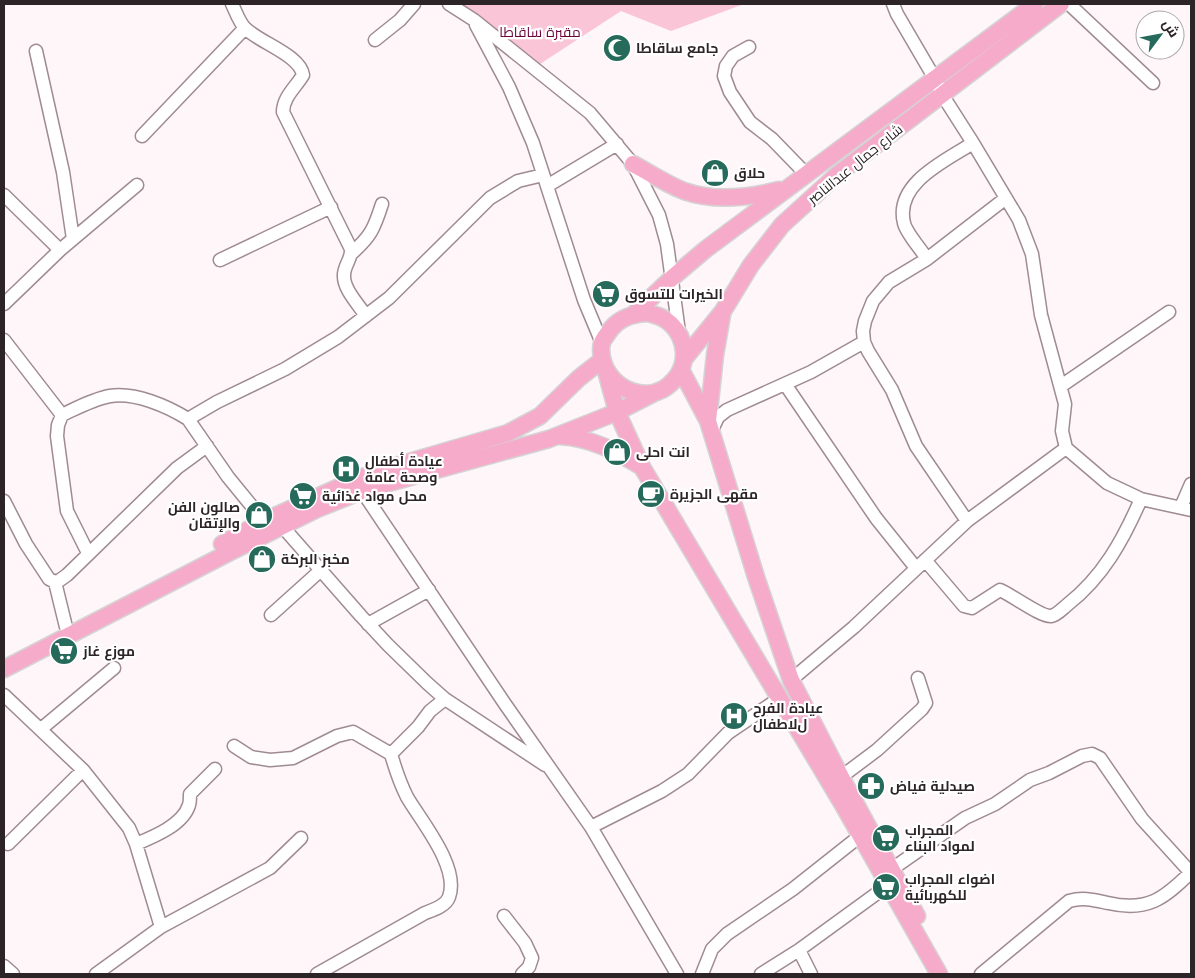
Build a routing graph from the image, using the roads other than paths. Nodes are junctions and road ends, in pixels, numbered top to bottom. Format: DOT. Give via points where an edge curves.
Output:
graph roads {
  1 [pos="232,4"];
  2 [pos="414,4"];
  3 [pos="449,4"];
  4 [pos="893,4"];
  5 [pos="1035,4"];
  6 [pos="1061,4"];
  7 [pos="1069,4"];
  8 [pos="474,20"];
  9 [pos="245,28"];
  10 [pos="375,40"];
  11 [pos="750,47"];
  12 [pos="36,51"];
  13 [pos="935,79"];
  14 [pos="1154,83"];
  15 [pos="943,96"];
  16 [pos="142,136"];
  17 [pos="973,143"];
  18 [pos="617,144"];
  19 [pos="633,164"];
  20 [pos="806,174"];
  21 [pos="545,181"];
  22 [pos="137,185"];
  23 [pos="788,187"];
  24 [pos="4,195"];
  25 [pos="1006,198"];
  26 [pos="382,204"];
  27 [pos="331,207"];
  28 [pos="73,239"];
  29 [pos="60,250"];
  30 [pos="351,254"];
  31 [pos="927,259"];
  32 [pos="220,260"];
  33 [pos="673,277"];
  34 [pos="4,304"];
  35 [pos="722,311"];
  36 [pos="1169,312"];
  37 [pos="634,314"];
  38 [pos="366,316"];
  39 [pos="679,332"];
  40 [pos="4,340"];
  41 [pos="602,342"];
  42 [pos="864,342"];
  43 [pos="682,364"];
  44 [pos="604,365"];
  45 [pos="785,384"];
  46 [pos="1061,386"];
  47 [pos="654,393"];
  48 [pos="617,412"];
  49 [pos="62,415"];
  50 [pos="188,419"];
  51 [pos="709,427"];
  52 [pos="558,435"];
  53 [pos="206,446"];
  54 [pos="1066,448"];
  55 [pos="642,467"];
  56 [pos="1191,484"];
  57 [pos="362,491"];
  58 [pos="1141,499"];
  59 [pos="4,501"];
  60 [pos="1186,508"];
  61 [pos="264,521"];
  62 [pos="967,521"];
  63 [pos="282,526"];
  64 [pos="88,553"];
  65 [pos="920,564"];
  66 [pos="321,570"];
  67 [pos="54,582"];
  68 [pos="428,590"];
  69 [pos="271,615"];
  70 [pos="368,624"];
  71 [pos="66,627"];
  72 [pos="4,658"];
  73 [pos="114,668"];
  74 [pos="4,669"];
  75 [pos="918,678"];
  76 [pos="791,680"];
  77 [pos="4,695"];
  78 [pos="780,698"];
  79 [pos="445,699"];
  80 [pos="41,729"];
  81 [pos="234,746"];
  82 [pos="391,754"];
  83 [pos="215,769"];
  84 [pos="83,770"];
  85 [pos="552,770"];
  86 [pos="841,777"];
  87 [pos="591,827"];
  88 [pos="860,836"];
  89 [pos="301,838"];
  90 [pos="8,844"];
  91 [pos="136,844"];
  92 [pos="892,869"];
  93 [pos="1191,872"];
  94 [pos="887,886"];
  95 [pos="504,916"];
  96 [pos="161,927"];
  97 [pos="799,950"];
  98 [pos="4,966"];
  99 [pos="13,974"];
  100 [pos="96,974"];
  101 [pos="317,974"];
  102 [pos="522,974"];
  103 [pos="677,974"];
  104 [pos="702,974"];
  105 [pos="761,974"];
  106 [pos="811,974"];
  107 [pos="939,974"];
  108 [pos="950,974"];
  109 [pos="980,974"];
  1 -- 9 [label="street"];
  2 -- 10 [label="street"];
  3 -- 8 [label="street"];
  4 -- 13 [label="street"];
  5 -- 13 [label="main road, شارع جمال عبدالناصر"];
  6 -- 15 [label="main road, شارع جمال عبدالناصر"];
  7 -- 14 [label="street"];
  8 -- 18 [label="street" via="590,113"];
  8 -- 21 [label="street" via="509,87 533,142"];
  9 -- 16 [label="street"];
  9 -- 27 [label="street" via="302,68 303,74 287,96 282,112"];
  11 -- 20 [label="street" via="733,56 726,66 724,76 730,92 750,122 772,139"];
  12 -- 28 [label="street" via="63,172"];
  13 -- 15 [label="street"];
  13 -- 20 [label="main road, شارع جمال عبدالناصر"];
  15 -- 17 [label="street"];
  15 -- 35 [label="main road, شارع جمال عبدالناصر" via="838,174 782,225 751,265"];
  17 -- 25 [label="street"];
  17 -- 31 [label="street" via="916,181 906,197 904,223"];
  18 -- 19 [label="street"];
  18 -- 21 [label="street"];
  19 -- 23 [label="main road" via="685,191 702,195 729,198 759,195"];
  19 -- 33 [label="street" via="659,215"];
  20 -- 23 [label="main road, شارع جمال عبدالناصر"];
  21 -- 38 [label="street" via="518,181 490,198 390,298"];
  21 -- 41 [label="street" via="584,300"];
  22 -- 28 [label="street"];
  23 -- 33 [label="main road, شارع جمال عبدالناصر"];
  24 -- 29 [label="street"];
  25 -- 31 [label="street"];
  25 -- 46 [label="street" via="1019,220 1032,254 1041,315"];
  26 -- 30 [label="street" via="367,240"];
  27 -- 30 [label="street"];
  27 -- 32 [label="street"];
  28 -- 29 [label="street"];
  29 -- 34 [label="street"];
  30 -- 38 [label="street" via="343,274 344,280"];
  31 -- 42 [label="street" via="889,282 873,301 865,321"];
  33 -- 37 [label="main road, شارع جمال عبدالناصر"];
  33 -- 39 [label="street"];
  35 -- 43 [label="main road, شارع جمال عبدالناصر"];
  35 -- 51 [label="main road"];
  36 -- 46 [label="street"];
  37 -- 39 [label="main road" via="659,316"];
  37 -- 41 [label="main road" via="622,318"];
  38 -- 50 [label="street" via="321,348"];
  39 -- 43 [label="main road" via="684,347"];
  40 -- 49 [label="street"];
  41 -- 44 [label="main road"];
  42 -- 45 [label="street"];
  42 -- 62 [label="street" via="892,390 916,446"];
  43 -- 47 [label="main road" via="670,384"];
  43 -- 51 [label="main road"];
  44 -- 47 [label="main road" via="613,380 626,390"];
  44 -- 48 [label="main road"];
  44 -- 61 [label="main road" via="579,378 540,416 508,433 385,469"];
  45 -- 51 [label="street" via="727,410"];
  45 -- 65 [label="street" via="876,518"];
  46 -- 54 [label="street" via="1065,404 1062,431"];
  47 -- 48 [label="main road"];
  48 -- 52 [label="main road"];
  48 -- 55 [label="main road"];
  49 -- 50 [label="street" via="92,401 123,396 156,404"];
  49 -- 64 [label="street" via="57,436 67,511"];
  50 -- 53 [label="street"];
  51 -- 76 [label="main road"];
  52 -- 55 [label="main road" via="596,442"];
  52 -- 57 [label="main road"];
  53 -- 61 [label="street"];
  53 -- 64 [label="street" via="177,468"];
  54 -- 58 [label="street" via="1108,483"];
  54 -- 62 [label="street"];
  55 -- 78 [label="main road"];
  56 -- 60 [label="street"];
  57 -- 63 [label="main road"];
  57 -- 68 [label="street"];
  58 -- 60 [label="street"];
  58 -- 65 [label="street" via="1101,572 1081,594 1051,616 1000,590 972,608 964,606"];
  59 -- 67 [label="street" via="26,544"];
  61 -- 71 [label="main road"];
  62 -- 65 [label="street"];
  63 -- 66 [label="street"];
  63 -- 74 [label="main road"];
  64 -- 67 [label="street"];
  65 -- 76 [label="street" via="854,627"];
  66 -- 69 [label="street"];
  66 -- 70 [label="street"];
  67 -- 71 [label="street"];
  68 -- 70 [label="street"];
  68 -- 85 [label="street"];
  70 -- 79 [label="street"];
  71 -- 72 [label="main road"];
  73 -- 80 [label="street"];
  75 -- 86 [label="street" via="926,703 922,709"];
  76 -- 86 [label="main road"];
  77 -- 80 [label="street"];
  78 -- 87 [label="street" via="728,732 682,778"];
  78 -- 88 [label="main road"];
  79 -- 82 [label="street"];
  79 -- 85 [label="street"];
  80 -- 84 [label="street"];
  81 -- 82 [label="street" via="251,757 270,760 292,758 337,736 353,732"];
  82 -- 101 [label="street" via="406,796 441,852 451,888 449,899"];
  83 -- 91 [label="street" via="190,794 189,806 181,818 164,832"];
  84 -- 90 [label="street"];
  84 -- 91 [label="street" via="129,828"];
  85 -- 87 [label="street"];
  86 -- 92 [label="main road"];
  87 -- 103 [label="street"];
  88 -- 94 [label="main road"];
  88 -- 104 [label="street" via="793,889 726,934 712,949"];
  89 -- 96 [label="street" via="270,868"];
  91 -- 96 [label="street"];
  92 -- 93 [label="street" via="965,818 995,804 1030,780 1092,754 1100,758 1142,818"];
  92 -- 108 [label="main road"];
  93 -- 109 [label="street" via="1172,891 1139,906 1126,907 1088,899 1069,901"];
  94 -- 97 [label="street"];
  94 -- 107 [label="main road"];
  95 -- 102 [label="street" via="532,958"];
  96 -- 100 [label="street"];
  97 -- 105 [label="street"];
  97 -- 106 [label="street"];
  98 -- 99 [label="street"];
}
